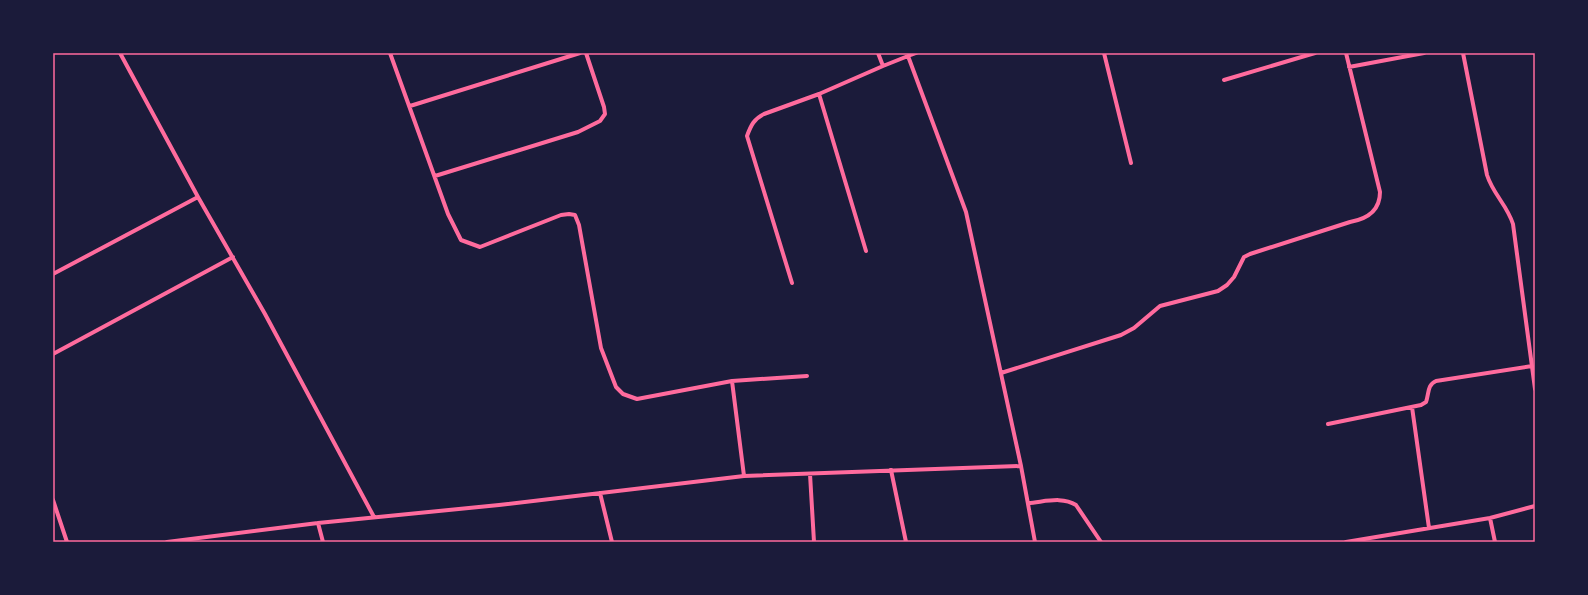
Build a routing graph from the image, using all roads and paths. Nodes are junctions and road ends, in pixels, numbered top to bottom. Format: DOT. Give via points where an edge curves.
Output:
graph roads {
  1 [pos="120,53"];
  2 [pos="390,53"];
  3 [pos="580,53"];
  4 [pos="586,53"];
  5 [pos="878,53"];
  6 [pos="916,53"];
  7 [pos="1104,53"];
  8 [pos="1315,53"];
  9 [pos="1346,53"];
  10 [pos="1424,53"];
  11 [pos="1463,53"];
  12 [pos="908,56"];
  13 [pos="883,66"];
  14 [pos="1349,67"];
  15 [pos="1224,80"];
  16 [pos="819,94"];
  17 [pos="410,106"];
  18 [pos="1131,163"];
  19 [pos="435,176"];
  20 [pos="198,197"];
  21 [pos="866,251"];
  22 [pos="233,257"];
  23 [pos="53,274"];
  24 [pos="792,283"];
  25 [pos="53,354"];
  26 [pos="1532,366"];
  27 [pos="1001,373"];
  28 [pos="807,376"];
  29 [pos="732,381"];
  30 [pos="1535,389"];
  31 [pos="1412,407"];
  32 [pos="1328,424"];
  33 [pos="1022,466"];
  34 [pos="891,470"];
  35 [pos="810,474"];
  36 [pos="744,476"];
  37 [pos="600,492"];
  38 [pos="53,500"];
  39 [pos="1028,504"];
  40 [pos="1535,506"];
  41 [pos="374,517"];
  42 [pos="1490,518"];
  43 [pos="318,523"];
  44 [pos="1429,528"];
  45 [pos="67,542"];
  46 [pos="167,542"];
  47 [pos="323,542"];
  48 [pos="612,542"];
  49 [pos="814,542"];
  50 [pos="906,542"];
  51 [pos="1035,542"];
  52 [pos="1101,542"];
  53 [pos="1346,542"];
  54 [pos="1495,542"];
  1 -- 20 [label="street"];
  2 -- 17 [label="street"];
  3 -- 17 [label="street"];
  4 -- 19 [label="street" via="604,107 605,114 600,121 578,132"];
  5 -- 13 [label="street"];
  6 -- 12 [label="street"];
  7 -- 18 [label="street"];
  8 -- 15 [label="street"];
  9 -- 14 [label="street"];
  10 -- 14 [label="street"];
  11 -- 26 [label="street" via="1487,175 1491,188 1509,211 1513,224"];
  12 -- 13 [label="street"];
  12 -- 27 [label="street" via="966,212"];
  13 -- 16 [label="street"];
  14 -- 27 [label="street" via="1380,192 1377,208 1363,220 1250,254 1244,257 1234,277 1218,291 1160,306 1134,328 1121,335"];
  16 -- 21 [label="street"];
  16 -- 24 [label="street" via="756,118 747,136"];
  17 -- 19 [label="street"];
  19 -- 29 [label="street" via="456,231 461,240 469,245 480,247 561,215 575,215 580,225 600,348 616,387 623,394 637,399"];
  20 -- 22 [label="street"];
  20 -- 23 [label="street"];
  22 -- 25 [label="street"];
  22 -- 41 [label="street"];
  26 -- 30 [label="street"];
  26 -- 31 [label="street" via="1432,382 1426,402"];
  27 -- 33 [label="street"];
  28 -- 29 [label="street"];
  29 -- 36 [label="street"];
  31 -- 32 [label="street"];
  31 -- 44 [label="street"];
  33 -- 34 [label="street"];
  33 -- 39 [label="street"];
  34 -- 35 [label="street"];
  34 -- 50 [label="street"];
  35 -- 36 [label="street"];
  35 -- 49 [label="street"];
  36 -- 37 [label="street"];
  37 -- 41 [label="street"];
  37 -- 48 [label="street"];
  38 -- 45 [label="street"];
  39 -- 51 [label="street"];
  39 -- 52 [label="street" via="1061,500 1076,505"];
  40 -- 42 [label="street"];
  41 -- 43 [label="street"];
  42 -- 44 [label="street"];
  42 -- 54 [label="street"];
  43 -- 46 [label="street"];
  43 -- 47 [label="street"];
  44 -- 53 [label="street"];
}
